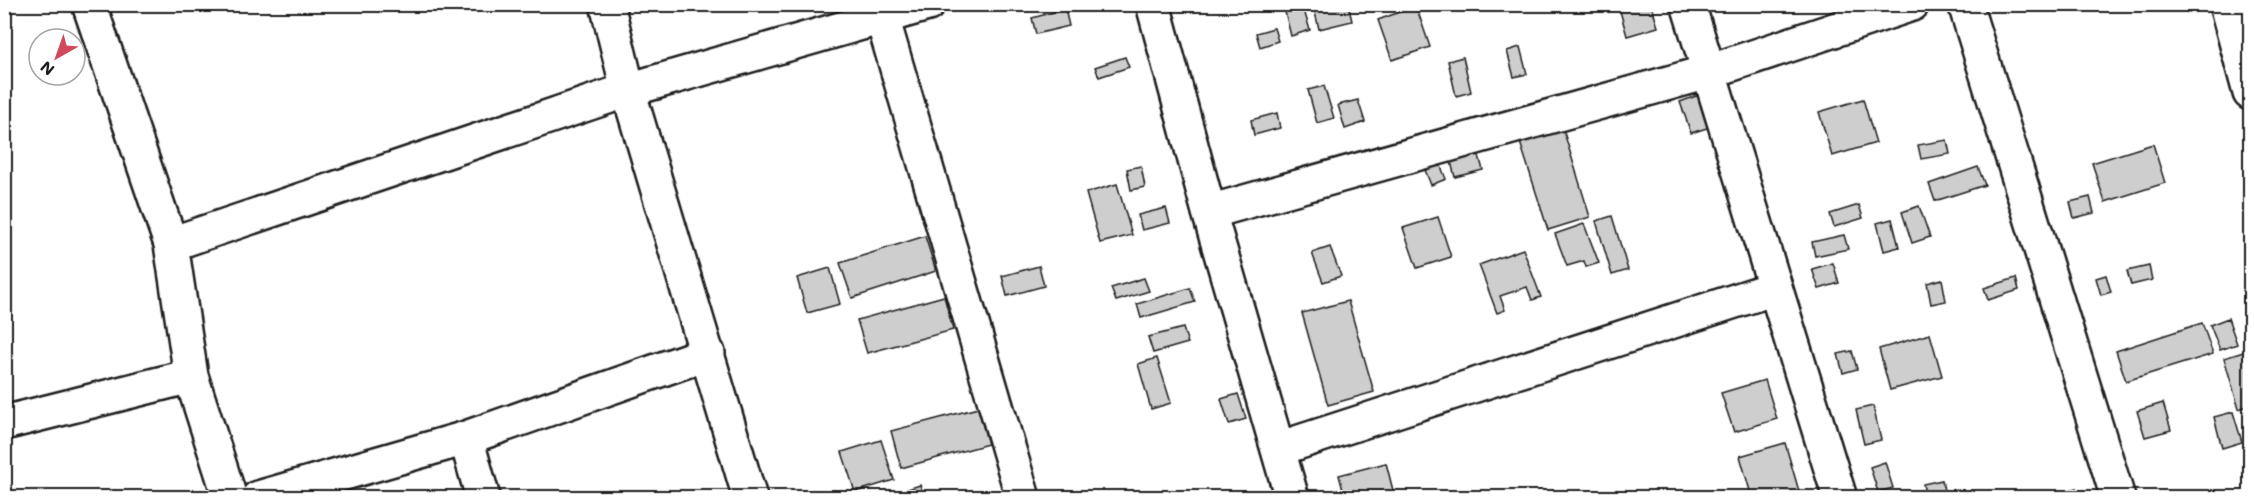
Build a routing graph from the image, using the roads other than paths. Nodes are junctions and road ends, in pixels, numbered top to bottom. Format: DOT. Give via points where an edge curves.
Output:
graph roads {
  1 [pos="89,4"];
  2 [pos="607,4"];
  3 [pos="928,4"];
  4 [pos="1153,4"];
  5 [pos="1689,4"];
  6 [pos="1912,4"];
  7 [pos="1965,4"];
  8 [pos="2226,4"];
  9 [pos="882,17"];
  10 [pos="1708,72"];
  11 [pos="628,90"];
  12 [pos="2250,93"];
  13 [pos="1209,212"];
  14 [pos="171,244"];
  15 [pos="1775,288"];
  16 [pos="708,353"];
  17 [pos="191,376"];
  18 [pos="4,423"];
  19 [pos="466,438"];
  20 [pos="1278,449"];
  21 [pos="230,498"];
  22 [pos="258,498"];
  23 [pos="483,498"];
  24 [pos="750,498"];
  25 [pos="1023,498"];
  26 [pos="1292,498"];
  27 [pos="1840,498"];
  28 [pos="2118,498"];
  1 -- 14 [label="street"];
  2 -- 11 [label="street"];
  3 -- 9 [label="street"];
  4 -- 13 [label="street"];
  5 -- 10 [label="street"];
  6 -- 10 [label="street"];
  7 -- 28 [label="street"];
  8 -- 12 [label="street"];
  9 -- 11 [label="street"];
  9 -- 25 [label="street"];
  10 -- 13 [label="street"];
  10 -- 15 [label="street"];
  11 -- 14 [label="street"];
  11 -- 16 [label="street"];
  13 -- 20 [label="street"];
  14 -- 17 [label="street"];
  15 -- 20 [label="street"];
  15 -- 27 [label="street"];
  16 -- 19 [label="street"];
  16 -- 24 [label="street"];
  17 -- 18 [label="street"];
  17 -- 21 [label="street"];
  19 -- 22 [label="street"];
  19 -- 23 [label="street"];
  20 -- 26 [label="street"];
}
